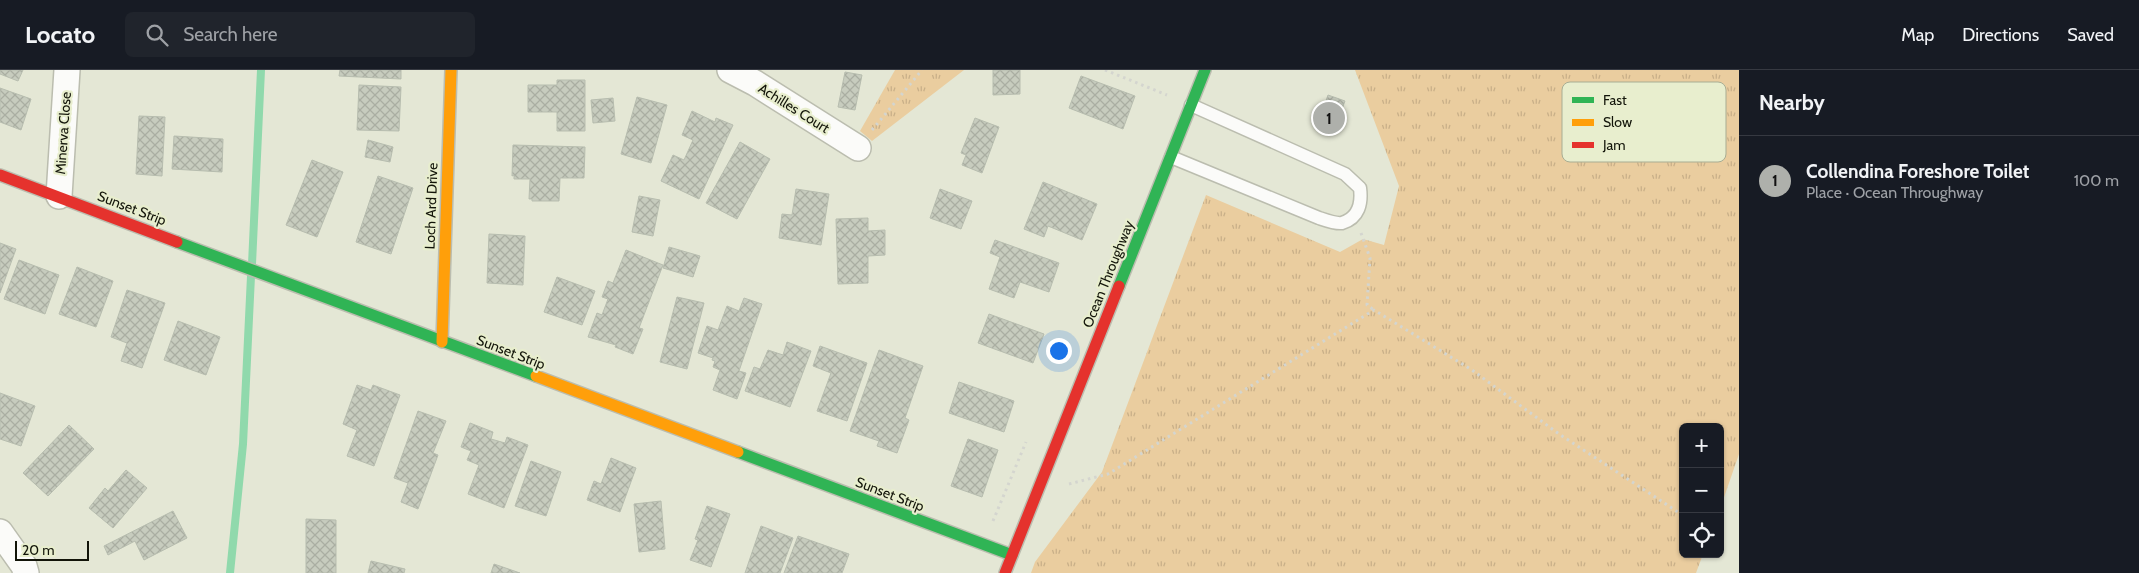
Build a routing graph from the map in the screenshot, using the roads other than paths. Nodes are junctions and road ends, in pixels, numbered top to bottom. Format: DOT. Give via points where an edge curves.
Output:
graph roads {
  1 [pos="67,70"];
  2 [pos="451,70"];
  3 [pos="730,70"];
  4 [pos="1206,70"];
  5 [pos="1191,105"];
  6 [pos="858,148"];
  7 [pos="1171,157"];
  8 [pos="0,175"];
  9 [pos="59,196"];
  10 [pos="442,342"];
  11 [pos="0,532"];
  12 [pos="1012,555"];
  13 [pos="26,573"];
  14 [pos="1005,573"];
  1 -- 9 [label="street, Minerva Close"];
  2 -- 10 [label="street, Loch Ard Drive"];
  3 -- 6 [label="street, Achilles Court"];
  4 -- 5 [label="street, Ocean Throughway"];
  5 -- 7 [label="street, Ocean Throughway"];
  5 -- 7 [label="lane" via="1345,174 1360,188 1362,203 1355,216 1341,223 1319,218"];
  7 -- 12 [label="street, Ocean Throughway"];
  8 -- 9 [label="street, Sunset Strip"];
  9 -- 10 [label="street, Sunset Strip"];
  10 -- 12 [label="street, Sunset Strip"];
  11 -- 13 [label="street"];
  12 -- 14 [label="street, Ocean Throughway"];
}
